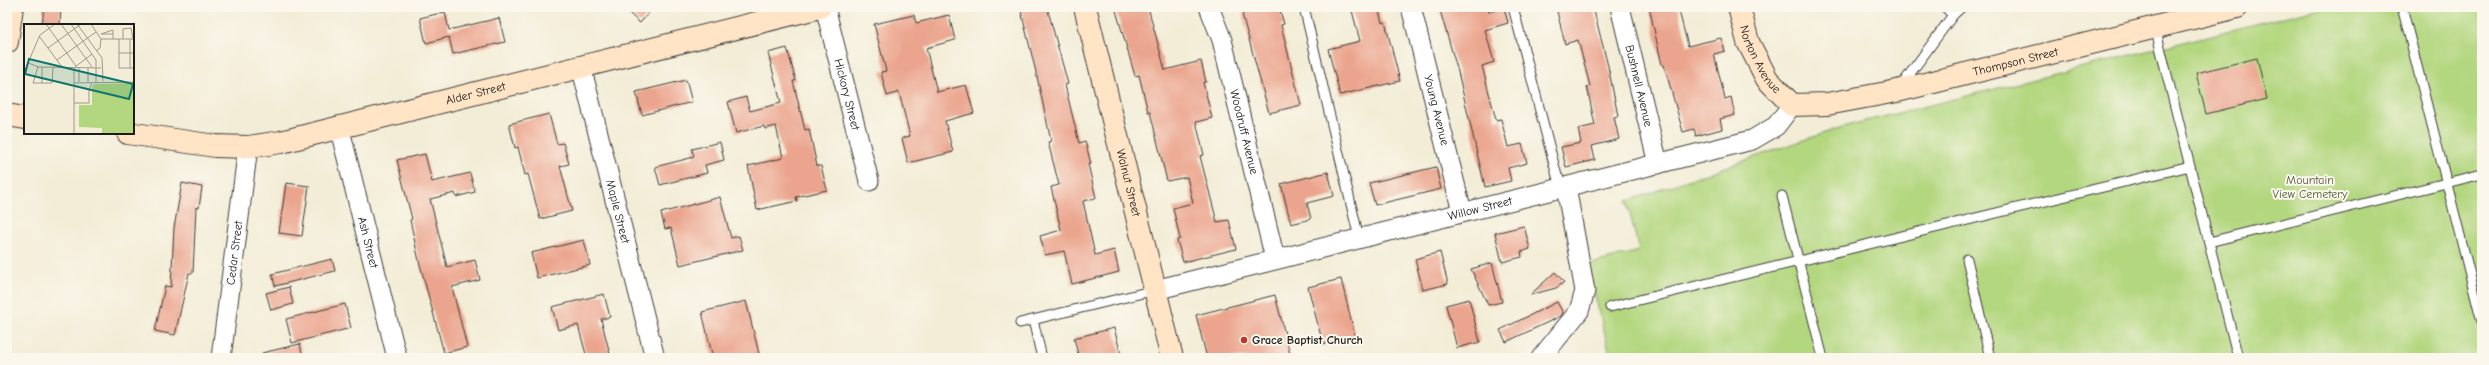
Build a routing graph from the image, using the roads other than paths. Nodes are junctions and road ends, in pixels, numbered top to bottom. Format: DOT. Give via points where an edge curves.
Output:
graph roads {
  1 [pos="12,7"];
  2 [pos="820,7"];
  3 [pos="825,7"];
  4 [pos="1085,7"];
  5 [pos="1209,7"];
  6 [pos="1304,7"];
  7 [pos="1411,7"];
  8 [pos="1513,7"];
  9 [pos="1620,7"];
  10 [pos="1739,7"];
  11 [pos="1945,7"];
  12 [pos="1962,7"];
  13 [pos="2237,7"];
  14 [pos="2402,7"];
  15 [pos="783,11"];
  16 [pos="1953,14"];
  17 [pos="2155,27"];
  18 [pos="7,42"];
  19 [pos="581,66"];
  20 [pos="1897,91"];
  21 [pos="1792,105"];
  22 [pos="7,115"];
  23 [pos="24,118"];
  24 [pos="339,126"];
  25 [pos="134,134"];
  26 [pos="248,147"];
  27 [pos="1658,164"];
  28 [pos="2190,166"];
  29 [pos="2482,174"];
  30 [pos="869,182"];
  31 [pos="2447,183"];
  32 [pos="1566,187"];
  33 [pos="1782,196"];
  34 [pos="1462,212"];
  35 [pos="1359,238"];
  36 [pos="2209,242"];
  37 [pos="1275,259"];
  38 [pos="1967,259"];
  39 [pos="1799,261"];
  40 [pos="1155,290"];
  41 [pos="1610,307"];
  42 [pos="1033,320"];
  43 [pos="2482,322"];
  44 [pos="1020,323"];
  45 [pos="221,358"];
  46 [pos="397,358"];
  47 [pos="655,358"];
  48 [pos="1042,358"];
  49 [pos="1172,358"];
  50 [pos="1541,358"];
  51 [pos="1823,358"];
  52 [pos="1990,358"];
  53 [pos="2238,358"];
  1 -- 18 [label="street"];
  2 -- 15 [label="street, Alder Street"];
  3 -- 30 [label="street, Hickory Street"];
  4 -- 40 [label="street, Walnut Street"];
  5 -- 37 [label="street, Woodruff Avenue" via="1222,40"];
  6 -- 35 [label="lane"];
  7 -- 34 [label="street, Young Avenue"];
  8 -- 32 [label="lane" via="1557,176"];
  9 -- 27 [label="street, Bushnell Avenue"];
  10 -- 21 [label="street, Norton Avenue" via="1748,42 1768,79"];
  11 -- 16 [label="lane"];
  12 -- 16 [label="lane"];
  13 -- 17 [label="street, Thompson Street"];
  14 -- 31 [label="lane"];
  15 -- 19 [label="street, Alder Street"];
  16 -- 20 [label="lane"];
  17 -- 20 [label="street, Thompson Street"];
  17 -- 28 [label="lane"];
  19 -- 24 [label="street, Alder Street"];
  19 -- 47 [label="street, Maple Street"];
  20 -- 21 [label="street, Thompson Street" via="1827,104"];
  21 -- 27 [label="street, Willow Street" via="1776,126 1752,140"];
  22 -- 23 [label="street"];
  24 -- 26 [label="street, Alder Street" via="281,142"];
  24 -- 46 [label="street, Ash Street"];
  25 -- 26 [label="street, Alder Street" via="215,146"];
  26 -- 45 [label="street, Cedar Street"];
  27 -- 32 [label="street, Willow Street"];
  28 -- 36 [label="lane"];
  28 -- 39 [label="lane"];
  29 -- 31 [label="lane"];
  31 -- 36 [label="lane"];
  31 -- 43 [label="lane"];
  32 -- 34 [label="street, Willow Street"];
  32 -- 50 [label="street" via="1585,291 1579,311"];
  33 -- 39 [label="lane"];
  34 -- 35 [label="street, Willow Street"];
  35 -- 37 [label="street, Willow Street"];
  36 -- 53 [label="lane"];
  37 -- 40 [label="street, Willow Street"];
  38 -- 52 [label="lane"];
  39 -- 41 [label="lane"];
  39 -- 51 [label="lane"];
  40 -- 42 [label="lane"];
  40 -- 49 [label="street, Walnut Street"];
  42 -- 44 [label="lane"];
  42 -- 48 [label="lane"];
}
